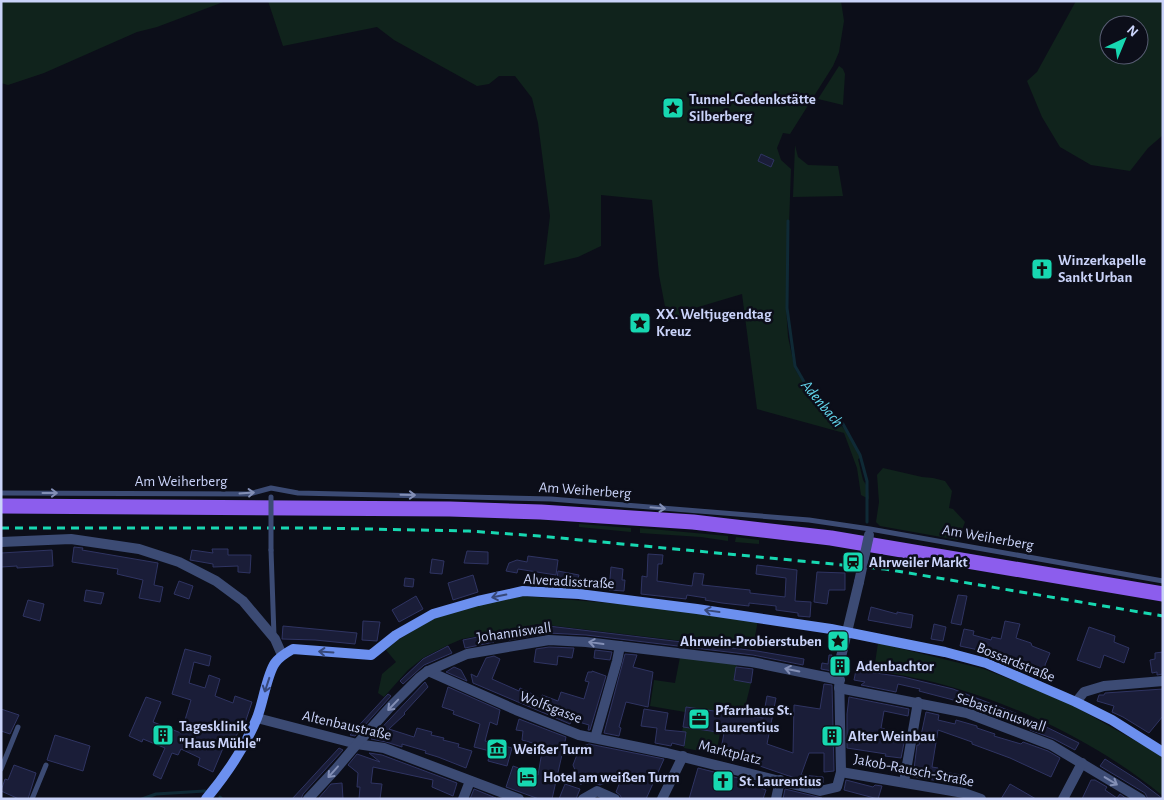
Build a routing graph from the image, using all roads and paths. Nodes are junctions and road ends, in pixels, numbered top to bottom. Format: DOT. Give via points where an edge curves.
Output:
graph roads {
  1 [pos="271,488"];
  2 [pos="1,493"];
  3 [pos="1,506"];
  4 [pos="870,532"];
  5 [pos="1,542"];
  6 [pos="1163,581"];
  7 [pos="1163,594"];
  8 [pos="847,632"];
  9 [pos="275,639"];
  10 [pos="620,646"];
  11 [pos="282,655"];
  12 [pos="428,672"];
  13 [pos="840,675"];
  14 [pos="1163,681"];
  15 [pos="918,702"];
  16 [pos="1076,702"];
  17 [pos="257,718"];
  18 [pos="18,727"];
  19 [pos="595,738"];
  20 [pos="356,744"];
  21 [pos="1163,752"];
  22 [pos="667,753"];
  23 [pos="683,756"];
  24 [pos="1082,763"];
  25 [pos="46,765"];
  26 [pos="1,769"];
  27 [pos="841,772"];
  28 [pos="780,780"];
  29 [pos="470,781"];
  30 [pos="904,782"];
  31 [pos="32,799"];
  32 [pos="206,799"];
  33 [pos="308,799"];
  34 [pos="464,799"];
  35 [pos="519,799"];
  36 [pos="583,799"];
  37 [pos="615,799"];
  38 [pos="662,799"];
  39 [pos="776,799"];
  40 [pos="981,799"];
  41 [pos="1062,799"];
  42 [pos="1141,799"];
  2 -- 1 [label="lane, Am Weiherberg, one-way" via="249,494"];
  1 -- 4 [label="lane, Am Weiherberg, one-way" via="298,494 551,499 809,520"];
  1 -- 9 [label="lane, bridge"];
  3 -- 7 [label="main road" via="450,509 694,522 841,540"];
  4 -- 6 [label="lane, Am Weiherberg"];
  4 -- 8 [label="street, bridge"];
  5 -- 9 [label="street" via="71,539 139,548 179,562 216,580 243,601"];
  8 -- 11 [label="street, Alveradisstraße, one-way" via="579,594 523,592 433,614 371,655 293,649"];
  8 -- 13 [label="street"];
  8 -- 16 [label="street, Bossardstraße" via="986,663"];
  9 -- 11 [label="street"];
  10 -- 12 [label="street, Johanniswall, one-way" via="549,640 467,654"];
  13 -- 10 [label="street, Johanniswall, one-way"];
  10 -- 19 [label="street"];
  11 -- 17 [label="street, one-way" via="274,664"];
  12 -- 19 [label="street, Wolfsgasse" via="579,735"];
  12 -- 20 [label="street, Johanniswall, one-way"];
  13 -- 15 [label="street, Sebastianuswall"];
  13 -- 27 [label="street"];
  14 -- 16 [label="street" via="1104,686 1084,692"];
  15 -- 24 [label="street, Sebastianuswall" via="967,713 1051,745"];
  15 -- 30 [label="street"];
  16 -- 21 [label="street, Bossardstraße"];
  17 -- 20 [label="street, Altenbaustraße"];
  17 -- 32 [label="street" via="222,779"];
  18 -- 26 [label="lane"];
  19 -- 22 [label="street, Wolfsgasse"];
  20 -- 29 [label="street, Altenbaustraße" via="403,754"];
  20 -- 33 [label="street, Johanniswall, one-way"];
  22 -- 23 [label="street, Marktplatz"];
  23 -- 28 [label="street, Marktplatz" via="695,755"];
  23 -- 38 [label="street, Marktplatz"];
  24 -- 41 [label="street"];
  24 -- 42 [label="street, Sebastianuswall, one-way"];
  25 -- 31 [label="lane"];
  27 -- 28 [label="street, Marktplatz" via="836,787 820,791"];
  27 -- 30 [label="street, Jakob-Rausch-Straße"];
  28 -- 39 [label="street"];
  29 -- 34 [label="street"];
  29 -- 35 [label="street, Altenbaustraße"];
  30 -- 40 [label="street, Jakob-Rausch-Straße"];
  36 -- 37 [label="street" via="597,791"];
}
